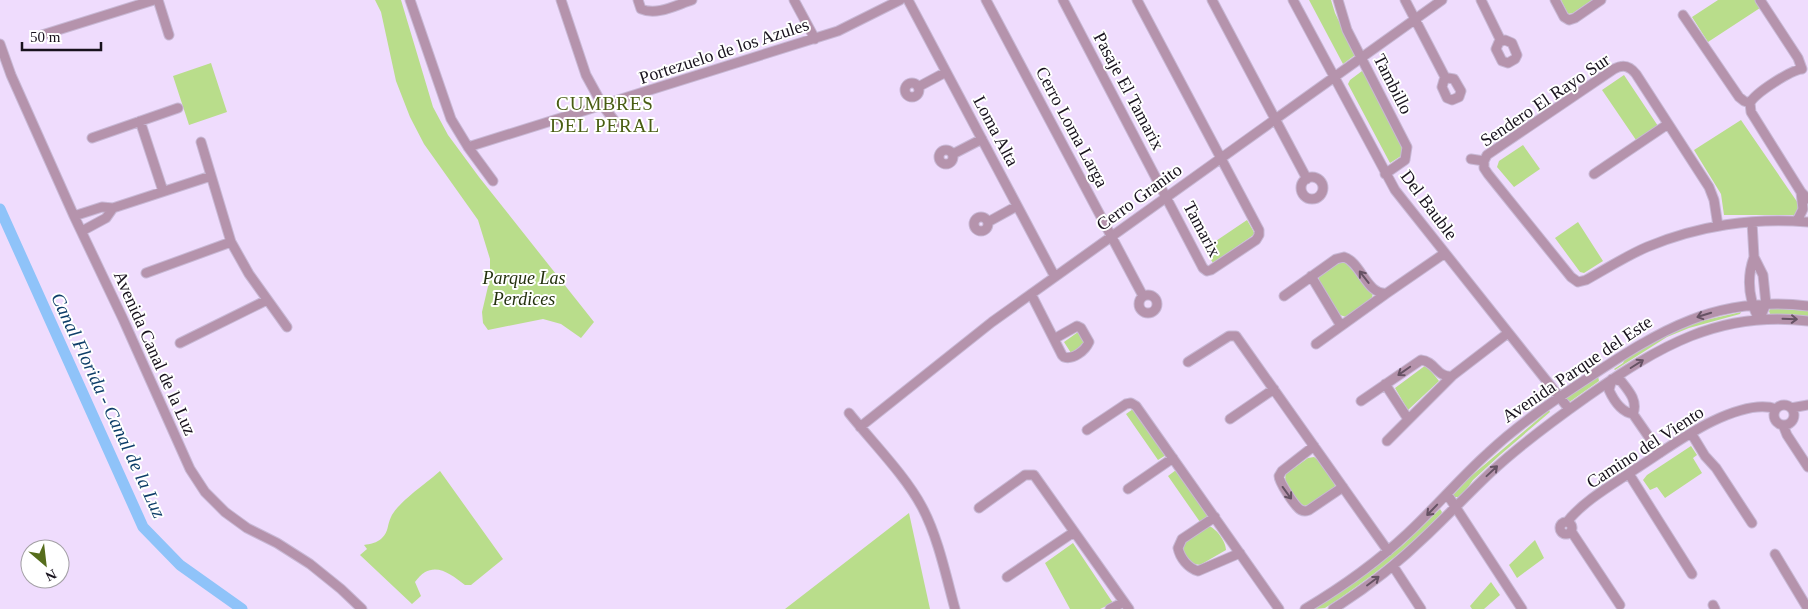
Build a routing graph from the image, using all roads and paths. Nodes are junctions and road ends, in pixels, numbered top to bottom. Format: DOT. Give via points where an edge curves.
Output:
graph roads {
  1 [pos="156,0"];
  2 [pos="410,0"];
  3 [pos="561,0"];
  4 [pos="638,0"];
  5 [pos="692,0"];
  6 [pos="794,0"];
  7 [pos="900,0"];
  8 [pos="908,0"];
  9 [pos="986,0"];
  10 [pos="1063,0"];
  11 [pos="1137,0"];
  12 [pos="1212,0"];
  13 [pos="1293,0"];
  14 [pos="1338,0"];
  15 [pos="1405,0"];
  16 [pos="1442,0"];
  17 [pos="1481,0"];
  18 [pos="1555,0"];
  19 [pos="1601,0"];
  20 [pos="1760,0"];
  21 [pos="1683,15"];
  22 [pos="1414,20"];
  23 [pos="42,35"];
  24 [pos="169,35"];
  25 [pos="815,39"];
  26 [pos="1501,41"];
  27 [pos="0,44"];
  28 [pos="1361,57"];
  29 [pos="1805,71"];
  30 [pos="946,72"];
  31 [pos="1334,77"];
  32 [pos="1446,79"];
  33 [pos="918,87"];
  34 [pos="1750,103"];
  35 [pos="603,106"];
  36 [pos="178,108"];
  37 [pos="1275,120"];
  38 [pos="140,121"];
  39 [pos="618,124"];
  40 [pos="1668,124"];
  41 [pos="92,138"];
  42 [pos="982,139"];
  43 [pos="201,142"];
  44 [pos="468,148"];
  45 [pos="952,154"];
  46 [pos="1220,158"];
  47 [pos="1471,159"];
  48 [pos="1484,162"];
  49 [pos="1385,174"];
  50 [pos="1594,174"];
  51 [pos="211,176"];
  52 [pos="1306,178"];
  53 [pos="492,180"];
  54 [pos="163,191"];
  55 [pos="1805,195"];
  56 [pos="1167,197"];
  57 [pos="1017,206"];
  58 [pos="113,208"];
  59 [pos="74,216"];
  60 [pos="1797,221"];
  61 [pos="988,222"];
  62 [pos="1752,222"];
  63 [pos="1808,222"];
  64 [pos="1718,226"];
  65 [pos="82,231"];
  66 [pos="1111,237"];
  67 [pos="231,242"];
  68 [pos="1445,253"];
  69 [pos="1754,257"];
  70 [pos="146,273"];
  71 [pos="1311,276"];
  72 [pos="1055,277"];
  73 [pos="1387,293"];
  74 [pos="1031,294"];
  75 [pos="1143,296"];
  76 [pos="1284,296"];
  77 [pos="267,300"];
  78 [pos="1751,304"];
  79 [pos="1766,304"];
  80 [pos="1808,306"];
  81 [pos="1758,320"];
  82 [pos="1808,321"];
  83 [pos="1341,326"];
  84 [pos="287,327"];
  85 [pos="1508,333"];
  86 [pos="1054,340"];
  87 [pos="180,343"];
  88 [pos="1316,344"];
  89 [pos="1188,362"];
  90 [pos="1605,367"];
  91 [pos="1452,376"];
  92 [pos="1612,379"];
  93 [pos="1385,384"];
  94 [pos="1274,389"];
  95 [pos="1559,397"];
  96 [pos="1361,401"];
  97 [pos="1808,406"];
  98 [pos="1791,408"];
  99 [pos="1569,409"];
  100 [pos="1776,409"];
  101 [pos="849,413"];
  102 [pos="1633,414"];
  103 [pos="1230,419"];
  104 [pos="1408,419"];
  105 [pos="1784,425"];
  106 [pos="860,427"];
  107 [pos="1087,430"];
  108 [pos="1691,433"];
  109 [pos="1387,441"];
  110 [pos="1314,446"];
  111 [pos="1660,453"];
  112 [pos="1173,458"];
  113 [pos="1808,467"];
  114 [pos="1629,474"];
  115 [pos="1343,487"];
  116 [pos="1128,490"];
  117 [pos="1447,494"];
  118 [pos="979,508"];
  119 [pos="1455,508"];
  120 [pos="1215,517"];
  121 [pos="1752,523"];
  122 [pos="1074,532"];
  123 [pos="1388,551"];
  124 [pos="1240,553"];
  125 [pos="1775,554"];
  126 [pos="1393,566"];
  127 [pos="1692,574"];
  128 [pos="1007,577"];
  129 [pos="1620,605"];
  130 [pos="1127,606"];
  131 [pos="362,609"];
  132 [pos="955,609"];
  133 [pos="1110,609"];
  134 [pos="1279,609"];
  135 [pos="1306,609"];
  136 [pos="1333,609"];
  137 [pos="1421,609"];
  138 [pos="1522,609"];
  139 [pos="1808,609"];
  1 -- 23 [label="street"];
  1 -- 24 [label="street"];
  2 -- 44 [label="street" via="451,119"];
  3 -- 35 [label="street" via="586,76"];
  4 -- 5 [label="street" via="641,9 655,12"];
  6 -- 25 [label="street"];
  7 -- 25 [label="street, Portezuelo de los Azules" via="848,28"];
  8 -- 30 [label="street, Loma Alta"];
  9 -- 66 [label="street, Cerro Loma Larga"];
  10 -- 56 [label="street, Pasaje El Tamarix"];
  11 -- 46 [label="street"];
  12 -- 37 [label="street"];
  13 -- 31 [label="street, Del Bauble"];
  14 -- 28 [label="street, Tambillo" via="1347,30"];
  15 -- 22 [label="street"];
  16 -- 22 [label="street, Cerro Granito"];
  17 -- 26 [label="street"];
  18 -- 19 [label="street" via="1569,20"];
  20 -- 29 [label="street"];
  21 -- 34 [label="street" via="1739,97"];
  22 -- 28 [label="street, Cerro Granito"];
  22 -- 32 [label="street"];
  25 -- 35 [label="street, Portezuelo de los Azules"];
  27 -- 59 [label="street, Avenida Canal de la Luz"];
  28 -- 31 [label="street, Cerro Granito"];
  28 -- 49 [label="street, Tambillo" via="1407,151 1405,160"];
  29 -- 34 [label="street" via="1796,70 1754,97"];
  30 -- 33 [label="street"];
  30 -- 42 [label="street, Loma Alta"];
  31 -- 37 [label="street, Cerro Granito"];
  31 -- 49 [label="street, Del Bauble"];
  34 -- 55 [label="street" via="1752,112"];
  35 -- 39 [label="street"];
  35 -- 44 [label="street, Portezuelo de los Azules"];
  36 -- 38 [label="street"];
  37 -- 46 [label="street, Cerro Granito"];
  37 -- 52 [label="street"];
  38 -- 41 [label="street"];
  38 -- 54 [label="street"];
  40 -- 48 [label="street, Sendero El Rayo Sur" via="1636,74 1625,66 1614,69 1488,155"];
  40 -- 50 [label="street"];
  40 -- 64 [label="street" via="1709,187"];
  42 -- 45 [label="street"];
  42 -- 57 [label="street, Loma Alta"];
  43 -- 51 [label="street"];
  44 -- 53 [label="street"];
  46 -- 56 [label="street, Cerro Granito"];
  46 -- 56 [label="street, Tamarix" via="1259,230 1256,240 1211,270 1204,270"];
  47 -- 48 [label="street"];
  48 -- 64 [label="street" via="1488,174 1571,278 1578,282 1647,247"];
  49 -- 68 [label="street, Del Bauble"];
  51 -- 54 [label="street"];
  51 -- 67 [label="street"];
  54 -- 58 [label="street"];
  55 -- 60 [label="street"];
  56 -- 66 [label="street, Cerro Granito"];
  57 -- 61 [label="street"];
  57 -- 72 [label="street, Loma Alta"];
  58 -- 59 [label="street" via="102,207"];
  58 -- 65 [label="street" via="106,218"];
  59 -- 65 [label="street, Avenida Canal de la Luz"];
  60 -- 62 [label="street"];
  60 -- 63 [label="street"];
  62 -- 64 [label="street"];
  62 -- 69 [label="street"];
  65 -- 131 [label="street, Avenida Canal de la Luz" via="183,457 197,481 225,512 310,564"];
  66 -- 72 [label="street, Cerro Granito"];
  66 -- 75 [label="street, Cerro Loma Larga"];
  67 -- 70 [label="street"];
  67 -- 77 [label="street"];
  68 -- 73 [label="street"];
  68 -- 85 [label="street, Del Bauble"];
  69 -- 78 [label="street" via="1749,275"];
  69 -- 79 [label="street" via="1762,275"];
  73 -- 71 [label="street, one-way" via="1376,291 1351,260 1344,257"];
  71 -- 76 [label="street"];
  71 -- 83 [label="street"];
  72 -- 74 [label="street, Cerro Granito"];
  73 -- 83 [label="street"];
  74 -- 86 [label="street"];
  74 -- 106 [label="street, Cerro Granito"];
  77 -- 84 [label="street"];
  77 -- 87 [label="street"];
  78 -- 79 [label="street, Avenida Parque del Este"];
  78 -- 81 [label="street"];
  78 -- 90 [label="street, Avenida Parque del Este, one-way" via="1686,321 1652,337"];
  79 -- 80 [label="street, Avenida Parque del Este"];
  79 -- 81 [label="street"];
  81 -- 82 [label="street, Avenida Parque del Este, one-way"];
  92 -- 81 [label="street, Avenida Parque del Este, one-way" via="1686,337"];
  83 -- 88 [label="street"];
  85 -- 91 [label="street"];
  85 -- 95 [label="street, Del Bauble"];
  89 -- 94 [label="street" via="1234,335"];
  90 -- 92 [label="street"];
  90 -- 95 [label="street, Avenida Parque del Este"];
  91 -- 93 [label="street, one-way" via="1441,374 1427,360 1422,360"];
  91 -- 104 [label="street"];
  92 -- 99 [label="street, Avenida Parque del Este"];
  92 -- 102 [label="street" via="1611,393 1623,410"];
  92 -- 102 [label="street" via="1621,381 1633,398"];
  93 -- 96 [label="street"];
  93 -- 104 [label="street"];
  94 -- 103 [label="street"];
  94 -- 110 [label="street"];
  95 -- 99 [label="street, Del Bauble"];
  95 -- 117 [label="street, Avenida Parque del Este" via="1506,436"];
  97 -- 98 [label="street"];
  98 -- 100 [label="street" via="1783,405"];
  98 -- 105 [label="street" via="1793,419"];
  119 -- 99 [label="street, Avenida Parque del Este, one-way" via="1508,456"];
  100 -- 105 [label="street" via="1775,418"];
  100 -- 108 [label="street, Camino del Viento" via="1768,407 1738,412"];
  101 -- 106 [label="street"];
  102 -- 111 [label="street"];
  104 -- 109 [label="street"];
  105 -- 113 [label="street" via="1785,432"];
  106 -- 132 [label="street" via="923,508"];
  107 -- 112 [label="street" via="1126,404 1134,404"];
  108 -- 111 [label="street, Camino del Viento"];
  108 -- 121 [label="street"];
  110 -- 115 [label="street"];
  110 -- 115 [label="street, one-way" via="1282,471 1280,483 1304,511"];
  111 -- 114 [label="street, Camino del Viento"];
  112 -- 116 [label="street"];
  112 -- 120 [label="street"];
  114 -- 127 [label="street"];
  114 -- 129 [label="street, Camino del Viento" via="1581,508 1569,527"];
  115 -- 123 [label="street"];
  117 -- 119 [label="street"];
  117 -- 123 [label="street, Avenida Parque del Este, one-way"];
  118 -- 122 [label="street" via="1022,476 1031,474 1038,479"];
  119 -- 126 [label="street, Avenida Parque del Este"];
  119 -- 138 [label="street"];
  120 -- 124 [label="street"];
  120 -- 124 [label="street" via="1182,539 1178,548 1182,558 1191,569 1198,571"];
  122 -- 128 [label="street"];
  122 -- 130 [label="street"];
  123 -- 135 [label="street, Avenida Parque del Este"];
  124 -- 134 [label="street"];
  125 -- 139 [label="street"];
  136 -- 126 [label="street, Avenida Parque del Este, one-way"];
  126 -- 137 [label="street"];
  130 -- 133 [label="street"];
}
